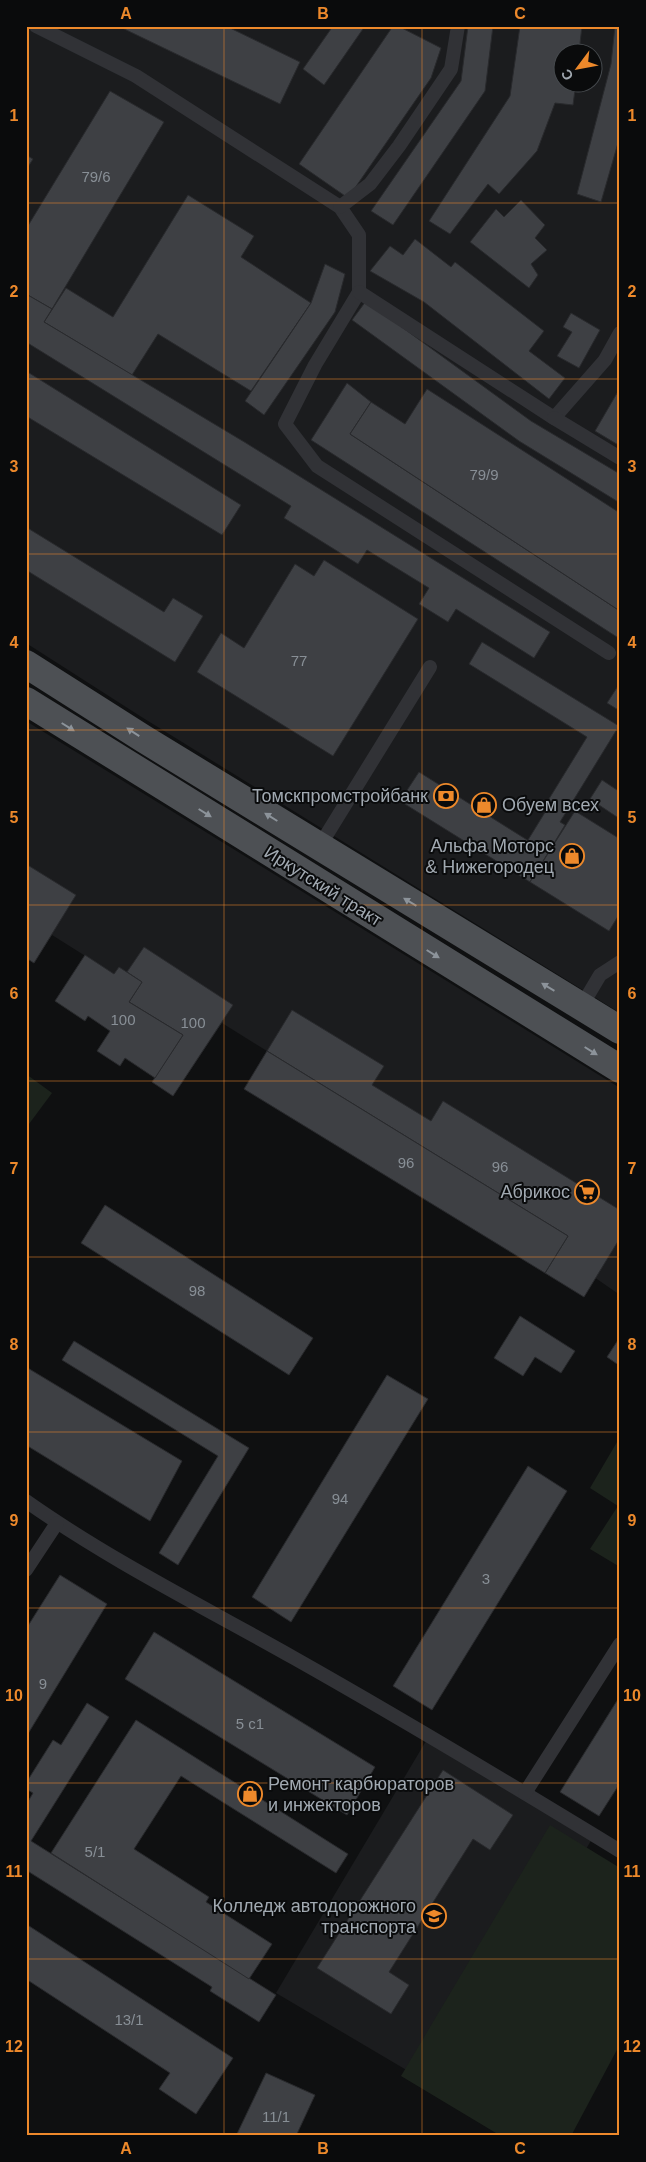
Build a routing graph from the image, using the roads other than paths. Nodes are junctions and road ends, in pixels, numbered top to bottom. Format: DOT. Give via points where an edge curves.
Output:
graph roads {
  1 [pos="36,26"];
  2 [pos="458,26"];
  3 [pos="340,207"];
  4 [pos="359,292"];
  5 [pos="620,333"];
  6 [pos="554,418"];
  7 [pos="620,458"];
  8 [pos="609,652"];
  9 [pos="26,664"];
  10 [pos="430,667"];
  11 [pos="26,701"];
  12 [pos="320,847"];
  13 [pos="620,962"];
  14 [pos="581,1007"];
  15 [pos="620,1030"];
  16 [pos="620,1069"];
  17 [pos="26,1501"];
  18 [pos="56,1523"];
  19 [pos="26,1570"];
  20 [pos="620,1644"];
  21 [pos="526,1793"];
  22 [pos="620,1851"];
  1 -- 3 [label="lane" via="136,76"];
  2 -- 3 [label="lane" via="451,69 400,146 370,184"];
  3 -- 4 [label="lane" via="359,234"];
  4 -- 6 [label="lane"];
  4 -- 8 [label="lane" via="284,424 317,466"];
  5 -- 6 [label="lane" via="605,360"];
  6 -- 7 [label="lane"];
  12 -- 9 [label="main road, Иркутский тракт, one-way"];
  10 -- 12 [label="lane"];
  11 -- 16 [label="main road, Иркутский тракт, one-way"];
  14 -- 12 [label="main road, Иркутский тракт, one-way"];
  13 -- 14 [label="lane" via="600,975"];
  14 -- 15 [label="main road, Иркутский тракт"];
  17 -- 18 [label="lane"];
  18 -- 19 [label="lane"];
  18 -- 21 [label="lane"];
  20 -- 21 [label="lane"];
  21 -- 22 [label="lane"];
}
